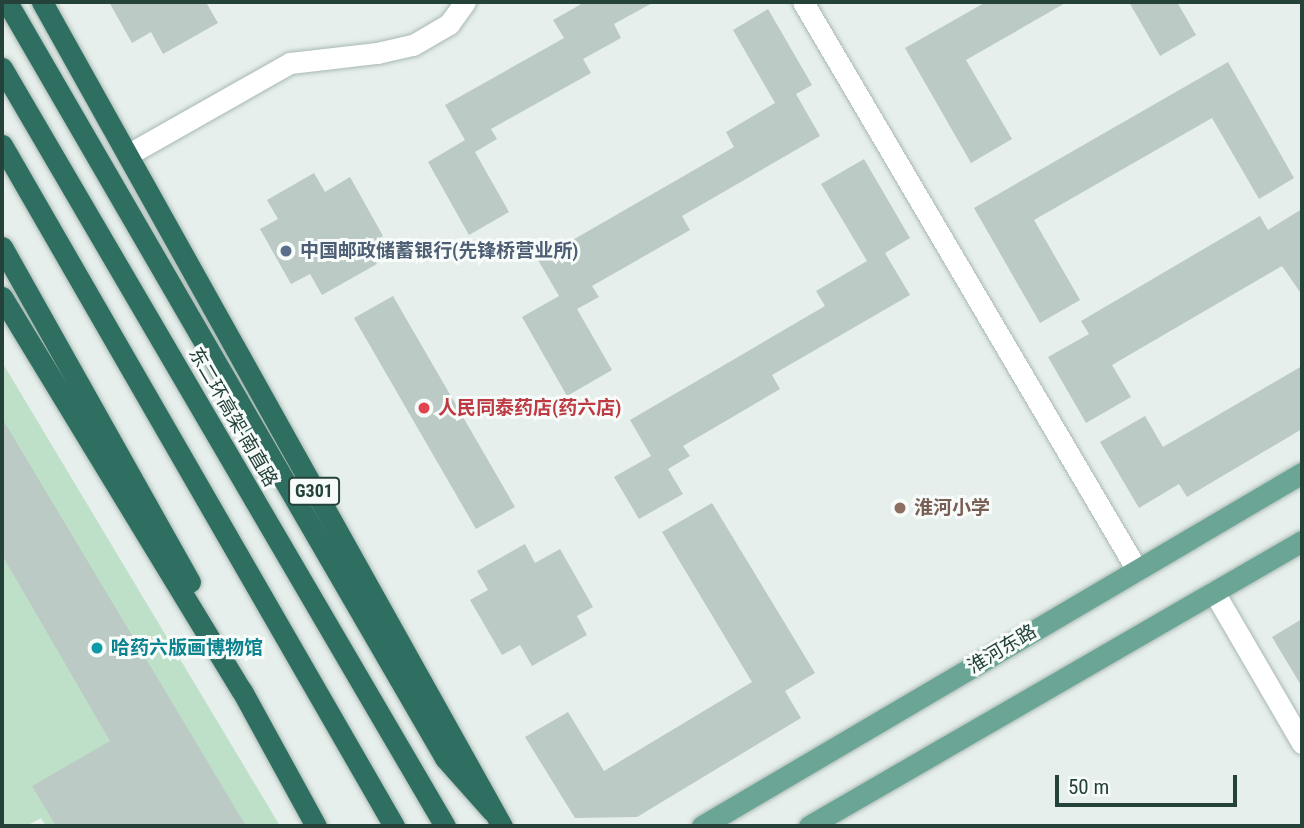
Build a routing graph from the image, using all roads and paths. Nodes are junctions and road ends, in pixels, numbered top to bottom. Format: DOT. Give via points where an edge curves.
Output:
graph roads {
  1 [pos="7,2"];
  2 [pos="42,2"];
  3 [pos="464,2"];
  4 [pos="803,2"];
  5 [pos="2,68"];
  6 [pos="2,145"];
  7 [pos="129,154"];
  8 [pos="2,247"];
  9 [pos="2,297"];
  10 [pos="1302,473"];
  11 [pos="1302,541"];
  12 [pos="1137,570"];
  13 [pos="1214,592"];
  14 [pos="242,691"];
  15 [pos="1302,743"];
  16 [pos="497,818"];
  17 [pos="316,826"];
  18 [pos="394,826"];
  19 [pos="444,826"];
  20 [pos="702,826"];
  21 [pos="809,826"];
  1 -- 16 [label="highway" via="445,758"];
  2 -- 7 [label="highway, G301"];
  3 -- 7 [label="street" via="449,24 412,45 290,63"];
  4 -- 12 [label="street"];
  5 -- 19 [label="highway, 东二环高架-南直路"];
  6 -- 18 [label="highway"];
  7 -- 16 [label="highway, G301"];
  8 -- 14 [label="highway" via="186,572"];
  9 -- 14 [label="highway"];
  10 -- 12 [label="main road, 淮河东路"];
  11 -- 13 [label="main road"];
  12 -- 20 [label="main road, 淮河东路"];
  13 -- 15 [label="street"];
  13 -- 21 [label="main road"];
  14 -- 17 [label="highway"];
}
